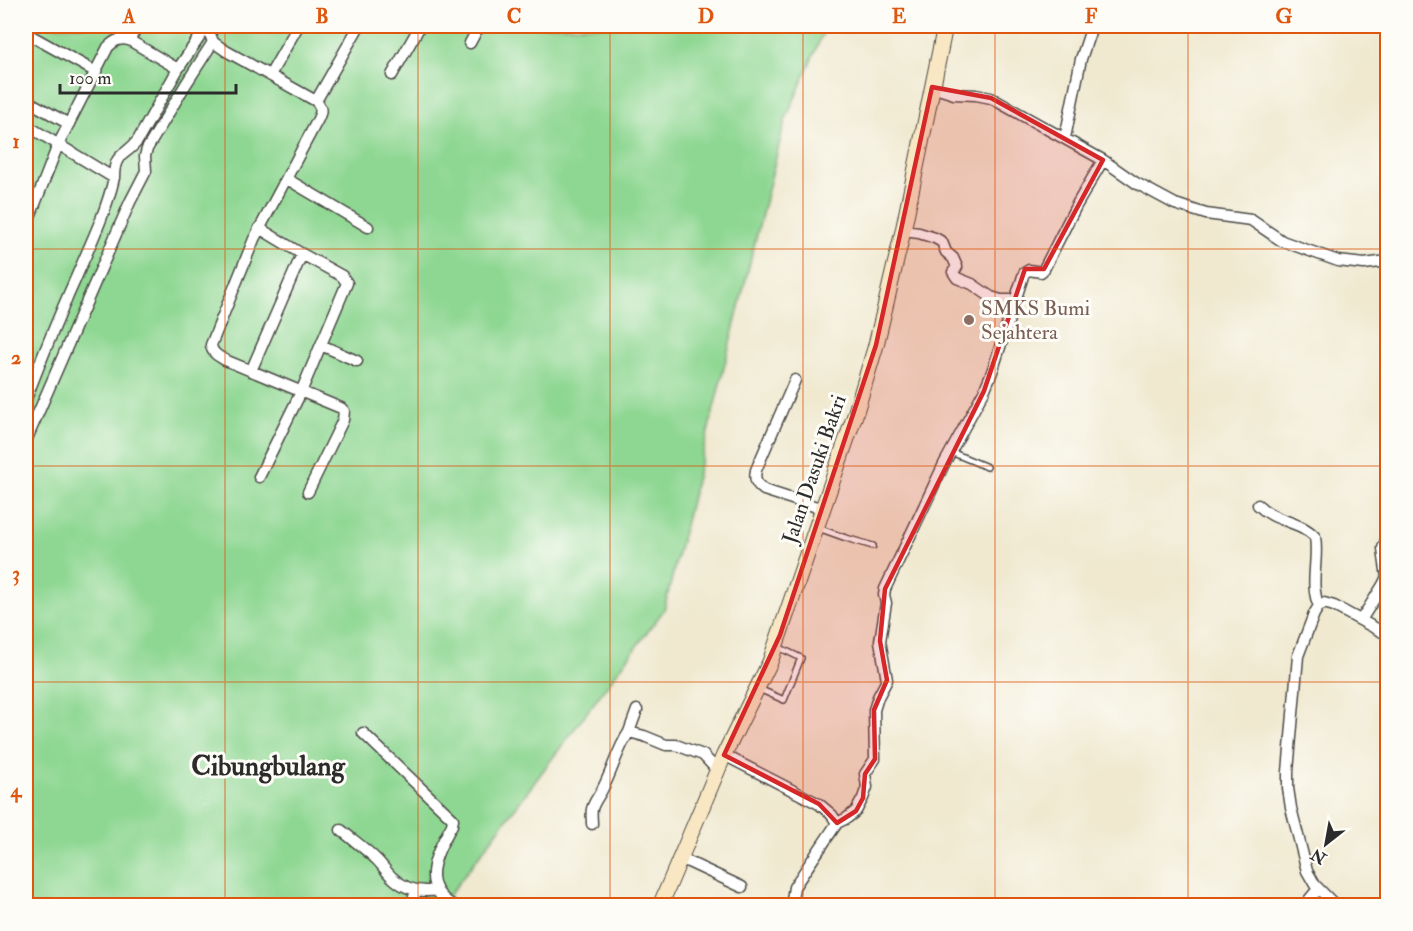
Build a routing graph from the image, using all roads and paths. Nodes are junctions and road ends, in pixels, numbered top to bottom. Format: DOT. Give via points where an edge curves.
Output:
graph roads {
  1 [pos="138,26"];
  2 [pos="298,26"];
  3 [pos="359,26"];
  4 [pos="420,26"];
  5 [pos="479,26"];
  6 [pos="945,26"];
  7 [pos="1092,26"];
  8 [pos="26,33"];
  9 [pos="129,40"];
  10 [pos="213,42"];
  11 [pos="470,43"];
  12 [pos="178,69"];
  13 [pos="96,72"];
  14 [pos="270,75"];
  15 [pos="392,75"];
  16 [pos="932,87"];
  17 [pos="26,100"];
  18 [pos="316,101"];
  19 [pos="69,124"];
  20 [pos="26,125"];
  21 [pos="1065,138"];
  22 [pos="58,145"];
  23 [pos="1103,160"];
  24 [pos="114,177"];
  25 [pos="286,179"];
  26 [pos="26,227"];
  27 [pos="259,228"];
  28 [pos="368,228"];
  29 [pos="903,231"];
  30 [pos="302,254"];
  31 [pos="1388,261"];
  32 [pos="1016,300"];
  33 [pos="321,345"];
  34 [pos="357,362"];
  35 [pos="251,371"];
  36 [pos="795,380"];
  37 [pos="301,392"];
  38 [pos="26,399"];
  39 [pos="26,441"];
  40 [pos="951,452"];
  41 [pos="987,467"];
  42 [pos="259,477"];
  43 [pos="308,492"];
  44 [pos="1258,505"];
  45 [pos="823,509"];
  46 [pos="816,528"];
  47 [pos="1388,535"];
  48 [pos="873,546"];
  49 [pos="1319,606"];
  50 [pos="1361,621"];
  51 [pos="1388,635"];
  52 [pos="776,646"];
  53 [pos="757,688"];
  54 [pos="636,710"];
  55 [pos="628,732"];
  56 [pos="363,734"];
  57 [pos="724,755"];
  58 [pos="717,770"];
  59 [pos="837,823"];
  60 [pos="592,824"];
  61 [pos="341,830"];
  62 [pos="680,858"];
  63 [pos="742,887"];
  64 [pos="1318,889"];
  65 [pos="437,890"];
  66 [pos="416,891"];
  67 [pos="411,906"];
  68 [pos="454,906"];
  69 [pos="660,906"];
  70 [pos="790,906"];
  71 [pos="1304,906"];
  72 [pos="1336,906"];
  1 -- 9 [label="street"];
  2 -- 14 [label="street"];
  3 -- 18 [label="street"];
  4 -- 15 [label="street"];
  5 -- 11 [label="street"];
  6 -- 16 [label="main road, Jalan Dasuki Bakri"];
  7 -- 21 [label="street"];
  8 -- 13 [label="street"];
  9 -- 12 [label="street"];
  9 -- 13 [label="street" via="114,41"];
  10 -- 12 [label="street" via="207,26"];
  10 -- 14 [label="street"];
  10 -- 39 [label="street" via="147,149 146,171"];
  12 -- 24 [label="street" via="134,146 119,157"];
  13 -- 19 [label="street"];
  14 -- 18 [label="street"];
  16 -- 21 [label="street" via="991,98"];
  16 -- 29 [label="main road, Jalan Dasuki Bakri"];
  17 -- 19 [label="street"];
  18 -- 25 [label="street" via="321,112"];
  19 -- 22 [label="street"];
  20 -- 22 [label="street"];
  21 -- 23 [label="street"];
  22 -- 24 [label="street"];
  22 -- 26 [label="street"];
  23 -- 31 [label="street" via="1176,204 1206,214 1251,220 1282,241 1323,257 1364,264"];
  23 -- 32 [label="street" via="1044,269 1024,273"];
  24 -- 38 [label="street" via="101,220"];
  25 -- 27 [label="street"];
  25 -- 28 [label="street"];
  27 -- 30 [label="street"];
  27 -- 35 [label="street" via="211,345 219,356"];
  29 -- 32 [label="street" via="942,242 957,267 953,272 957,278 991,297"];
  29 -- 45 [label="main road, Jalan Dasuki Bakri" via="876,345"];
  30 -- 33 [label="street" via="342,276 347,283"];
  30 -- 35 [label="street"];
  32 -- 40 [label="street" via="984,391"];
  33 -- 34 [label="street"];
  33 -- 37 [label="street"];
  35 -- 37 [label="street"];
  36 -- 45 [label="street" via="755,479 764,489"];
  37 -- 42 [label="street"];
  37 -- 43 [label="street" via="344,411"];
  40 -- 41 [label="lane"];
  40 -- 59 [label="street" via="885,589 880,641 887,680 874,710 875,759 865,774 867,787 856,811"];
  44 -- 49 [label="street" via="1271,516 1304,527 1315,537 1315,597"];
  45 -- 46 [label="main road, Jalan Dasuki Bakri"];
  46 -- 48 [label="lane"];
  46 -- 52 [label="main road, Jalan Dasuki Bakri"];
  47 -- 50 [label="street" via="1383,548 1387,577"];
  49 -- 50 [label="street" via="1328,603"];
  49 -- 64 [label="street" via="1298,656 1288,772 1298,838 1307,871"];
  50 -- 51 [label="street"];
  52 -- 53 [label="main road, Jalan Dasuki Bakri"];
  52 -- 53 [label="lane" via="801,658 784,700"];
  53 -- 57 [label="main road, Jalan Dasuki Bakri"];
  54 -- 55 [label="street"];
  55 -- 58 [label="street" via="703,755"];
  55 -- 60 [label="street" via="592,809"];
  56 -- 65 [label="street" via="453,819 433,867"];
  57 -- 58 [label="main road, Jalan Dasuki Bakri"];
  57 -- 59 [label="street" via="819,804"];
  58 -- 62 [label="main road, Jalan Dasuki Bakri"];
  59 -- 70 [label="street" via="794,887"];
  61 -- 66 [label="street" via="393,878"];
  62 -- 63 [label="street"];
  62 -- 69 [label="main road, Jalan Dasuki Bakri"];
  64 -- 71 [label="street"];
  64 -- 72 [label="street"];
  65 -- 66 [label="street"];
  65 -- 68 [label="street"];
  66 -- 67 [label="street"];
}
